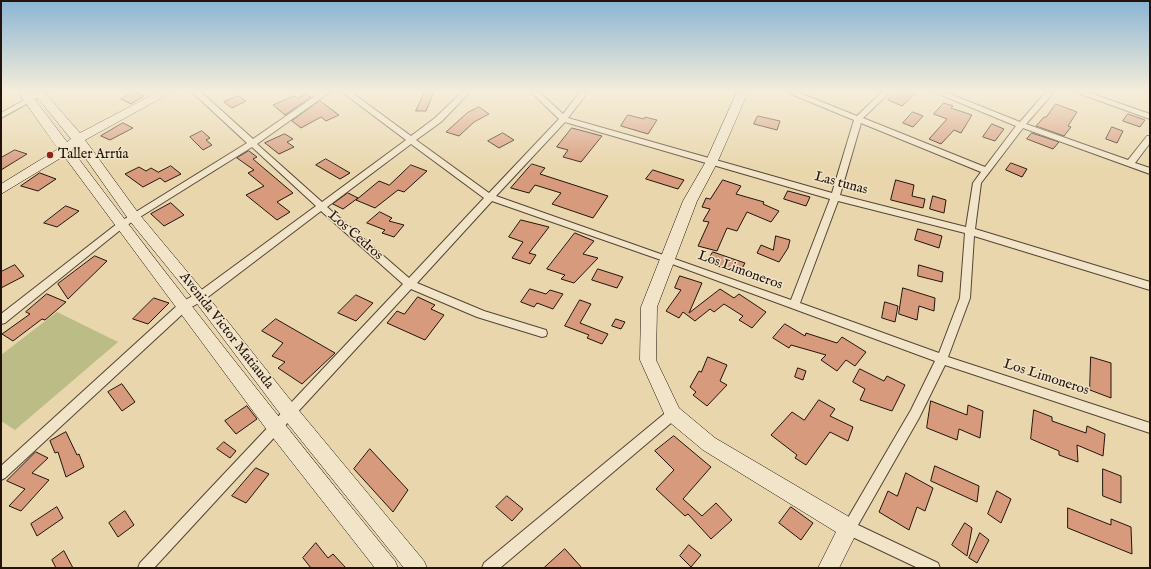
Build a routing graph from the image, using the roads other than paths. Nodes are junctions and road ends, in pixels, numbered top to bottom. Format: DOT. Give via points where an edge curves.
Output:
graph roads {
  1 [pos="563,118"];
  2 [pos="48,119"];
  3 [pos="58,119"];
  4 [pos="117,119"];
  5 [pos="226,119"];
  6 [pos="288,119"];
  7 [pos="381,119"];
  8 [pos="439,119"];
  9 [pos="565,119"];
  10 [pos="731,119"];
  11 [pos="858,119"];
  12 [pos="1005,119"];
  13 [pos="1027,119"];
  14 [pos="1021,125"];
  15 [pos="1150,138"];
  16 [pos="78,139"];
  17 [pos="410,141"];
  18 [pos="253,143"];
  19 [pos="65,150"];
  20 [pos="711,163"];
  21 [pos="1130,164"];
  22 [pos="987,171"];
  23 [pos="1150,171"];
  24 [pos="1,190"];
  25 [pos="489,197"];
  26 [pos="835,197"];
  27 [pos="322,207"];
  28 [pos="127,221"];
  29 [pos="970,231"];
  30 [pos="667,259"];
  31 [pos="410,284"];
  32 [pos="1150,286"];
  33 [pos="200,297"];
  34 [pos="794,305"];
  35 [pos="184,306"];
  36 [pos="1,320"];
  37 [pos="542,333"];
  38 [pos="942,359"];
  39 [pos="290,413"];
  40 [pos="673,414"];
  41 [pos="276,428"];
  42 [pos="1150,428"];
  43 [pos="1,474"];
  44 [pos="849,528"];
  45 [pos="145,568"];
  46 [pos="388,568"];
  47 [pos="417,568"];
  48 [pos="489,568"];
  49 [pos="828,568"];
  50 [pos="933,568"];
  1 -- 25 [label="street"];
  2 -- 19 [label="main road, Avenida Victor Matiauda"];
  3 -- 16 [label="main road, Avenida Victor Matiauda"];
  4 -- 16 [label="main road"];
  5 -- 18 [label="street, Los Cedros"];
  6 -- 18 [label="street"];
  7 -- 17 [label="street, Los Limoneros"];
  8 -- 17 [label="street"];
  9 -- 20 [label="street, Las tunas"];
  10 -- 20 [label="main road"];
  11 -- 22 [label="street"];
  11 -- 26 [label="street"];
  12 -- 14 [label="street"];
  13 -- 14 [label="street"];
  14 -- 21 [label="street"];
  14 -- 22 [label="street"];
  15 -- 21 [label="street"];
  16 -- 19 [label="main road"];
  16 -- 28 [label="main road, Avenida Victor Matiauda"];
  17 -- 25 [label="street, Los Limoneros"];
  17 -- 27 [label="street"];
  18 -- 27 [label="street, Los Cedros"];
  18 -- 28 [label="street"];
  19 -- 24 [label="main road"];
  19 -- 28 [label="main road, Avenida Victor Matiauda"];
  20 -- 26 [label="street, Las tunas"];
  20 -- 30 [label="main road" via="690,201"];
  21 -- 23 [label="street"];
  22 -- 29 [label="street" via="977,183"];
  25 -- 30 [label="street, Los Limoneros"];
  25 -- 31 [label="street"];
  26 -- 29 [label="street, Las tunas"];
  26 -- 34 [label="street"];
  27 -- 31 [label="street, Los Cedros"];
  27 -- 33 [label="street"];
  28 -- 33 [label="main road, Avenida Victor Matiauda"];
  28 -- 35 [label="main road, Avenida Victor Matiauda"];
  28 -- 36 [label="street"];
  29 -- 32 [label="street, Las tunas"];
  29 -- 38 [label="street" via="964,298"];
  30 -- 34 [label="street, Los Limoneros"];
  30 -- 40 [label="main road" via="649,307 648,360"];
  31 -- 37 [label="street, Los Cedros" via="481,314"];
  31 -- 39 [label="street"];
  33 -- 35 [label="street"];
  33 -- 39 [label="main road, Avenida Victor Matiauda"];
  34 -- 38 [label="street, Los Limoneros"];
  35 -- 41 [label="main road, Avenida Victor Matiauda"];
  35 -- 43 [label="street"];
  38 -- 42 [label="street, Los Limoneros"];
  38 -- 44 [label="street" via="915,414"];
  39 -- 41 [label="street"];
  39 -- 47 [label="main road, Avenida Victor Matiauda"];
  40 -- 44 [label="main road" via="709,444"];
  40 -- 48 [label="street"];
  41 -- 45 [label="street"];
  41 -- 46 [label="main road, Avenida Victor Matiauda"];
  44 -- 49 [label="main road"];
  44 -- 50 [label="street"];
}
